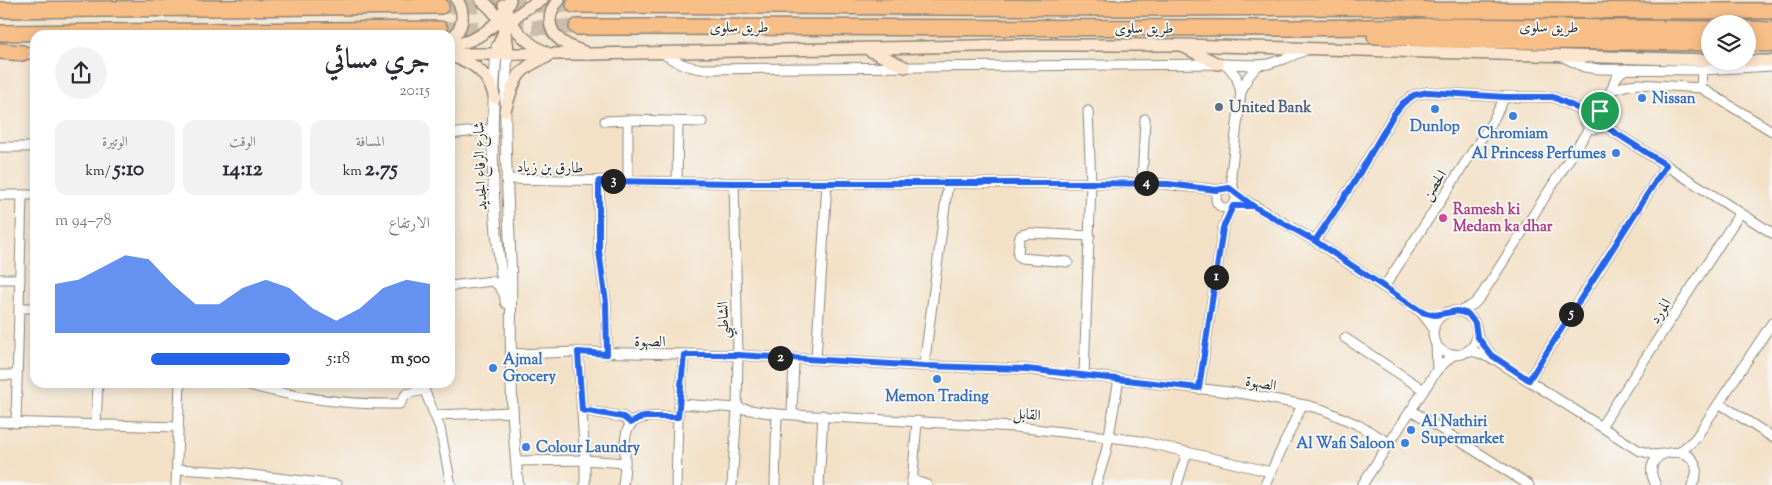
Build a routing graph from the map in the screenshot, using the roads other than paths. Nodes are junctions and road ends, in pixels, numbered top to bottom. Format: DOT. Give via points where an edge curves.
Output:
graph roads {
  1 [pos="457,0"];
  2 [pos="482,0"];
  3 [pos="542,0"];
  4 [pos="559,0"];
  5 [pos="1491,0"];
  6 [pos="574,5"];
  7 [pos="441,6"];
  8 [pos="1383,7"];
  9 [pos="0,10"];
  10 [pos="506,10"];
  11 [pos="1772,12"];
  12 [pos="577,27"];
  13 [pos="1289,28"];
  14 [pos="1701,29"];
  15 [pos="1756,29"];
  16 [pos="1772,30"];
  17 [pos="0,33"];
  18 [pos="30,33"];
  19 [pos="455,36"];
  20 [pos="1701,43"];
  21 [pos="1756,43"];
  22 [pos="455,44"];
  23 [pos="1772,44"];
  24 [pos="1181,45"];
  25 [pos="866,48"];
  26 [pos="1308,48"];
  27 [pos="661,52"];
  28 [pos="0,53"];
  29 [pos="29,53"];
  30 [pos="502,54"];
  31 [pos="553,54"];
  32 [pos="590,54"];
  33 [pos="455,55"];
  34 [pos="455,57"];
  35 [pos="1562,57"];
  36 [pos="1701,60"];
  37 [pos="1756,61"];
  38 [pos="1772,61"];
  39 [pos="1222,64"];
  40 [pos="1258,65"];
  41 [pos="1772,66"];
  42 [pos="905,67"];
  43 [pos="1756,67"];
  44 [pos="1599,69"];
  45 [pos="1626,69"];
  46 [pos="1701,70"];
  47 [pos="1702,70"];
  48 [pos="1612,88"];
  49 [pos="1700,88"];
  50 [pos="1241,92"];
  51 [pos="1505,97"];
  52 [pos="495,98"];
  53 [pos="505,111"];
  54 [pos="1088,111"];
  55 [pos="1600,111"];
  56 [pos="1588,113"];
  57 [pos="1145,119"];
  58 [pos="628,120"];
  59 [pos="605,121"];
  60 [pos="678,122"];
  61 [pos="702,122"];
  62 [pos="1603,125"];
  63 [pos="1590,127"];
  64 [pos="1770,128"];
  65 [pos="493,129"];
  66 [pos="455,133"];
  67 [pos="0,147"];
  68 [pos="30,147"];
  69 [pos="1666,165"];
  70 [pos="1231,174"];
  71 [pos="506,179"];
  72 [pos="599,181"];
  73 [pos="628,181"];
  74 [pos="678,182"];
  75 [pos="734,183"];
  76 [pos="827,183"];
  77 [pos="948,183"];
  78 [pos="1092,183"];
  79 [pos="1142,183"];
  80 [pos="1194,188"];
  81 [pos="1221,189"];
  82 [pos="1235,193"];
  83 [pos="0,195"];
  84 [pos="22,195"];
  85 [pos="30,195"];
  86 [pos="1217,203"];
  87 [pos="1253,206"];
  88 [pos="1232,207"];
  89 [pos="1740,213"];
  90 [pos="1223,228"];
  91 [pos="1772,233"];
  92 [pos="1090,236"];
  93 [pos="1315,241"];
  94 [pos="1068,262"];
  95 [pos="501,268"];
  96 [pos="0,279"];
  97 [pos="20,279"];
  98 [pos="492,281"];
  99 [pos="455,285"];
  100 [pos="1384,286"];
  101 [pos="504,294"];
  102 [pos="1481,296"];
  103 [pos="18,308"];
  104 [pos="30,308"];
  105 [pos="1422,312"];
  106 [pos="1461,312"];
  107 [pos="1443,314"];
  108 [pos="1475,323"];
  109 [pos="1434,329"];
  110 [pos="1770,329"];
  111 [pos="511,331"];
  112 [pos="1477,336"];
  113 [pos="1345,338"];
  114 [pos="1436,342"];
  115 [pos="1467,351"];
  116 [pos="578,352"];
  117 [pos="511,354"];
  118 [pos="607,354"];
  119 [pos="1454,354"];
  120 [pos="684,355"];
  121 [pos="738,355"];
  122 [pos="794,359"];
  123 [pos="816,359"];
  124 [pos="1499,362"];
  125 [pos="924,366"];
  126 [pos="1437,370"];
  127 [pos="0,374"];
  128 [pos="16,375"];
  129 [pos="1084,375"];
  130 [pos="1119,379"];
  131 [pos="1529,380"];
  132 [pos="98,388"];
  133 [pos="180,388"];
  134 [pos="257,388"];
  135 [pos="418,388"];
  136 [pos="423,388"];
  137 [pos="1199,388"];
  138 [pos="1424,390"];
  139 [pos="1718,403"];
  140 [pos="680,404"];
  141 [pos="1302,405"];
  142 [pos="737,408"];
  143 [pos="582,410"];
  144 [pos="1411,410"];
  145 [pos="513,412"];
  146 [pos="777,414"];
  147 [pos="792,414"];
  148 [pos="436,415"];
  149 [pos="823,415"];
  150 [pos="678,417"];
  151 [pos="917,421"];
  152 [pos="0,422"];
  153 [pos="16,423"];
  154 [pos="631,423"];
  155 [pos="96,424"];
  156 [pos="1602,425"];
  157 [pos="178,427"];
  158 [pos="1109,437"];
  159 [pos="1772,437"];
  160 [pos="1695,439"];
  161 [pos="1390,443"];
  162 [pos="1638,450"];
  163 [pos="1187,452"];
  164 [pos="1680,452"];
  165 [pos="1662,454"];
  166 [pos="585,460"];
  167 [pos="516,461"];
  168 [pos="625,463"];
  169 [pos="1694,463"];
  170 [pos="177,469"];
  171 [pos="1652,470"];
  172 [pos="1271,472"];
  173 [pos="265,480"];
  174 [pos="1696,482"];
  175 [pos="912,483"];
  176 [pos="1366,484"];
  177 [pos="1655,484"];
  178 [pos="176,485"];
  179 [pos="337,485"];
  180 [pos="451,485"];
  181 [pos="518,485"];
  182 [pos="585,485"];
  183 [pos="623,485"];
  184 [pos="676,485"];
  185 [pos="732,485"];
  186 [pos="775,485"];
  187 [pos="819,485"];
  188 [pos="927,485"];
  189 [pos="1096,485"];
  190 [pos="1177,485"];
  191 [pos="1265,485"];
  192 [pos="1528,485"];
  1 -- 19 [label="main road" via="462,18"];
  2 -- 10 [label="main road" via="492,9"];
  3 -- 10 [label="main road" via="524,9"];
  4 -- 32 [label="main road" via="552,9 550,27 565,44"];
  5 -- 8 [label="highway"];
  6 -- 8 [label="highway, طريق سلوى"];
  7 -- 9 [label="highway"];
  8 -- 11 [label="highway, طريق سلوى"];
  10 -- 22 [label="main road" via="484,33"];
  10 -- 30 [label="main road"];
  10 -- 31 [label="main road" via="528,43"];
  12 -- 13 [label="highway, طريق سلوى"];
  13 -- 14 [label="highway, طريق سلوى"];
  13 -- 20 [label="highway" via="1443,40"];
  15 -- 16 [label="highway"];
  17 -- 18 [label="highway"];
  21 -- 23 [label="highway"];
  24 -- 25 [label="main road, طريق سلوى"];
  24 -- 26 [label="main road, طريق سلوى"];
  24 -- 39 [label="main road"];
  25 -- 27 [label="main road, طريق سلوى"];
  25 -- 42 [label="main road"];
  26 -- 35 [label="main road, طريق سلوى"];
  26 -- 40 [label="street, طريق سلوى" via="1277,62"];
  27 -- 32 [label="main road, طريق سلوى"];
  27 -- 42 [label="street, طريق سلوى" via="680,64 703,69"];
  28 -- 29 [label="highway"];
  30 -- 31 [label="main road, طريق سلوى"];
  30 -- 33 [label="main road, طريق سلوى"];
  30 -- 52 [label="street, شارع الرفاع الجديد"];
  30 -- 53 [label="street, شارع الرفاع الجديد"];
  31 -- 32 [label="main road, طريق سلوى"];
  31 -- 53 [label="main road" via="518,75"];
  34 -- 52 [label="main road" via="480,69"];
  35 -- 36 [label="main road, طريق سلوى"];
  35 -- 44 [label="street, طريق سلوى" via="1584,67"];
  37 -- 38 [label="main road"];
  39 -- 40 [label="street, طريق سلوى"];
  39 -- 42 [label="street, طريق سلوى"];
  39 -- 50 [label="street" via="1236,76"];
  40 -- 50 [label="street"];
  41 -- 43 [label="street, طريق سلوى"];
  44 -- 45 [label="street, طريق سلوى"];
  44 -- 48 [label="street" via="1607,76"];
  45 -- 46 [label="street, طريق سلوى"];
  45 -- 48 [label="street" via="1618,74"];
  47 -- 49 [label="street"];
  48 -- 49 [label="street" via="1639,84"];
  48 -- 55 [label="street"];
  49 -- 64 [label="street"];
  50 -- 70 [label="street"];
  51 -- 56 [label="street" via="1553,97"];
  51 -- 93 [label="street" via="1428,92 1409,98 1394,114"];
  51 -- 100 [label="street, الحصن" via="1492,122"];
  52 -- 65 [label="street, شارع الرفاع الجديد"];
  53 -- 71 [label="street, شارع الرفاع الجديد"];
  54 -- 78 [label="street"];
  55 -- 56 [label="street"];
  55 -- 62 [label="street" via="1605,117"];
  56 -- 63 [label="street" via="1586,120"];
  57 -- 79 [label="street"];
  58 -- 59 [label="street"];
  58 -- 60 [label="street"];
  58 -- 73 [label="street"];
  60 -- 61 [label="street"];
  60 -- 74 [label="street"];
  62 -- 63 [label="street" via="1598,129"];
  62 -- 69 [label="street"];
  63 -- 102 [label="street"];
  65 -- 66 [label="street"];
  65 -- 95 [label="street, شارع الرفاع الجديد"];
  67 -- 68 [label="street"];
  69 -- 89 [label="street"];
  69 -- 131 [label="street"];
  70 -- 81 [label="street"];
  70 -- 82 [label="street"];
  71 -- 72 [label="street, طارق بن زياد"];
  71 -- 111 [label="street, شارع الرفاع الجديد"];
  72 -- 73 [label="street, طارق بن زياد"];
  72 -- 118 [label="street" via="599,251 606,303"];
  73 -- 74 [label="street, طارق بن زياد"];
  74 -- 75 [label="street, طارق بن زياد"];
  75 -- 76 [label="street, طارق بن زياد"];
  75 -- 121 [label="street, الشاطبي"];
  76 -- 77 [label="street, طارق بن زياد"];
  76 -- 123 [label="street"];
  77 -- 78 [label="street, طارق بن زياد"];
  77 -- 125 [label="street"];
  78 -- 79 [label="street, طارق بن زياد"];
  78 -- 92 [label="street"];
  79 -- 80 [label="street, طارق بن زياد"];
  80 -- 81 [label="street, طارق بن زياد"];
  80 -- 86 [label="street, طارق بن زياد"];
  81 -- 82 [label="street" via="1229,188"];
  81 -- 86 [label="street"];
  82 -- 87 [label="street"];
  82 -- 88 [label="street"];
  83 -- 84 [label="street"];
  84 -- 85 [label="street"];
  84 -- 97 [label="street"];
  86 -- 88 [label="street" via="1224,209"];
  86 -- 90 [label="street"];
  87 -- 88 [label="street"];
  87 -- 93 [label="street"];
  88 -- 90 [label="street"];
  89 -- 91 [label="street"];
  89 -- 156 [label="street, المورد"];
  90 -- 137 [label="street"];
  92 -- 94 [label="street" via="1029,232 1021,235 1018,255 1021,258"];
  92 -- 129 [label="street"];
  93 -- 100 [label="street"];
  95 -- 98 [label="street"];
  95 -- 101 [label="street, شارع الرفاع الجديد"];
  96 -- 97 [label="street"];
  97 -- 103 [label="street"];
  98 -- 99 [label="street"];
  98 -- 101 [label="street"];
  100 -- 105 [label="street"];
  101 -- 111 [label="street, شارع الرفاع الجديد"];
  102 -- 106 [label="street"];
  102 -- 108 [label="street"];
  103 -- 104 [label="street"];
  103 -- 128 [label="street"];
  105 -- 107 [label="street"];
  105 -- 109 [label="street"];
  106 -- 107 [label="street"];
  106 -- 108 [label="street"];
  107 -- 109 [label="street"];
  108 -- 112 [label="street"];
  109 -- 114 [label="street"];
  110 -- 139 [label="street"];
  111 -- 117 [label="street, شارع الرفاع الجديد"];
  112 -- 115 [label="street"];
  112 -- 124 [label="street"];
  113 -- 138 [label="street"];
  114 -- 119 [label="street" via="1443,351"];
  114 -- 126 [label="street"];
  115 -- 119 [label="street"];
  115 -- 124 [label="street"];
  116 -- 117 [label="street, الصهوة"];
  116 -- 118 [label="street, الصهوة"];
  116 -- 143 [label="street"];
  117 -- 145 [label="street, شارع الرفاع الجديد"];
  118 -- 120 [label="street, الصهوة"];
  119 -- 126 [label="street"];
  120 -- 121 [label="street, الصهوة"];
  120 -- 140 [label="street"];
  121 -- 122 [label="street, الصهوة"];
  121 -- 142 [label="street, الشاطبي"];
  122 -- 123 [label="street, الصهوة"];
  122 -- 147 [label="street"];
  123 -- 125 [label="street, الصهوة"];
  124 -- 131 [label="street"];
  125 -- 129 [label="street, الصهوة" via="1026,369"];
  126 -- 138 [label="street"];
  127 -- 128 [label="street"];
  128 -- 153 [label="street"];
  129 -- 130 [label="street, الصهوة"];
  130 -- 137 [label="street, الصهوة"];
  130 -- 158 [label="street"];
  131 -- 156 [label="street"];
  132 -- 155 [label="street"];
  133 -- 157 [label="street"];
  134 -- 135 [label="street" via="321,399 400,404 406,394"];
  136 -- 148 [label="street"];
  137 -- 141 [label="street, الصهوة"];
  138 -- 144 [label="street"];
  139 -- 159 [label="street"];
  139 -- 160 [label="street"];
  140 -- 142 [label="street, القابل"];
  140 -- 150 [label="street"];
  141 -- 161 [label="street, الصهوة" via="1338,416"];
  141 -- 172 [label="street"];
  142 -- 146 [label="street, القابل"];
  142 -- 185 [label="street, الشاطبي"];
  143 -- 154 [label="street" via="623,417"];
  143 -- 166 [label="street"];
  144 -- 161 [label="street"];
  144 -- 192 [label="street"];
  145 -- 148 [label="street"];
  145 -- 167 [label="street, شارع الرفاع الجديد"];
  146 -- 147 [label="street, القابل"];
  146 -- 186 [label="street"];
  147 -- 149 [label="street, القابل"];
  148 -- 180 [label="street"];
  149 -- 151 [label="street, القابل"];
  149 -- 187 [label="street"];
  150 -- 154 [label="street" via="645,417"];
  150 -- 184 [label="street"];
  151 -- 158 [label="street, القابل"];
  151 -- 175 [label="street"];
  152 -- 153 [label="street"];
  153 -- 155 [label="street"];
  154 -- 168 [label="street" via="625,438"];
  155 -- 157 [label="street"];
  156 -- 162 [label="street"];
  157 -- 170 [label="street"];
  158 -- 163 [label="street, القابل"];
  158 -- 189 [label="street"];
  160 -- 164 [label="street"];
  160 -- 169 [label="street"];
  161 -- 176 [label="street"];
  162 -- 165 [label="street"];
  162 -- 171 [label="street"];
  163 -- 172 [label="street, القابل"];
  163 -- 190 [label="street"];
  164 -- 165 [label="street"];
  164 -- 169 [label="street"];
  165 -- 171 [label="street"];
  166 -- 167 [label="street"];
  166 -- 168 [label="street"];
  166 -- 182 [label="street"];
  167 -- 181 [label="street, شارع الرفاع الجديد"];
  168 -- 183 [label="street"];
  169 -- 174 [label="street"];
  170 -- 173 [label="street"];
  170 -- 178 [label="street"];
  171 -- 177 [label="street"];
  172 -- 191 [label="street"];
  173 -- 179 [label="street"];
  175 -- 188 [label="street"];
}
